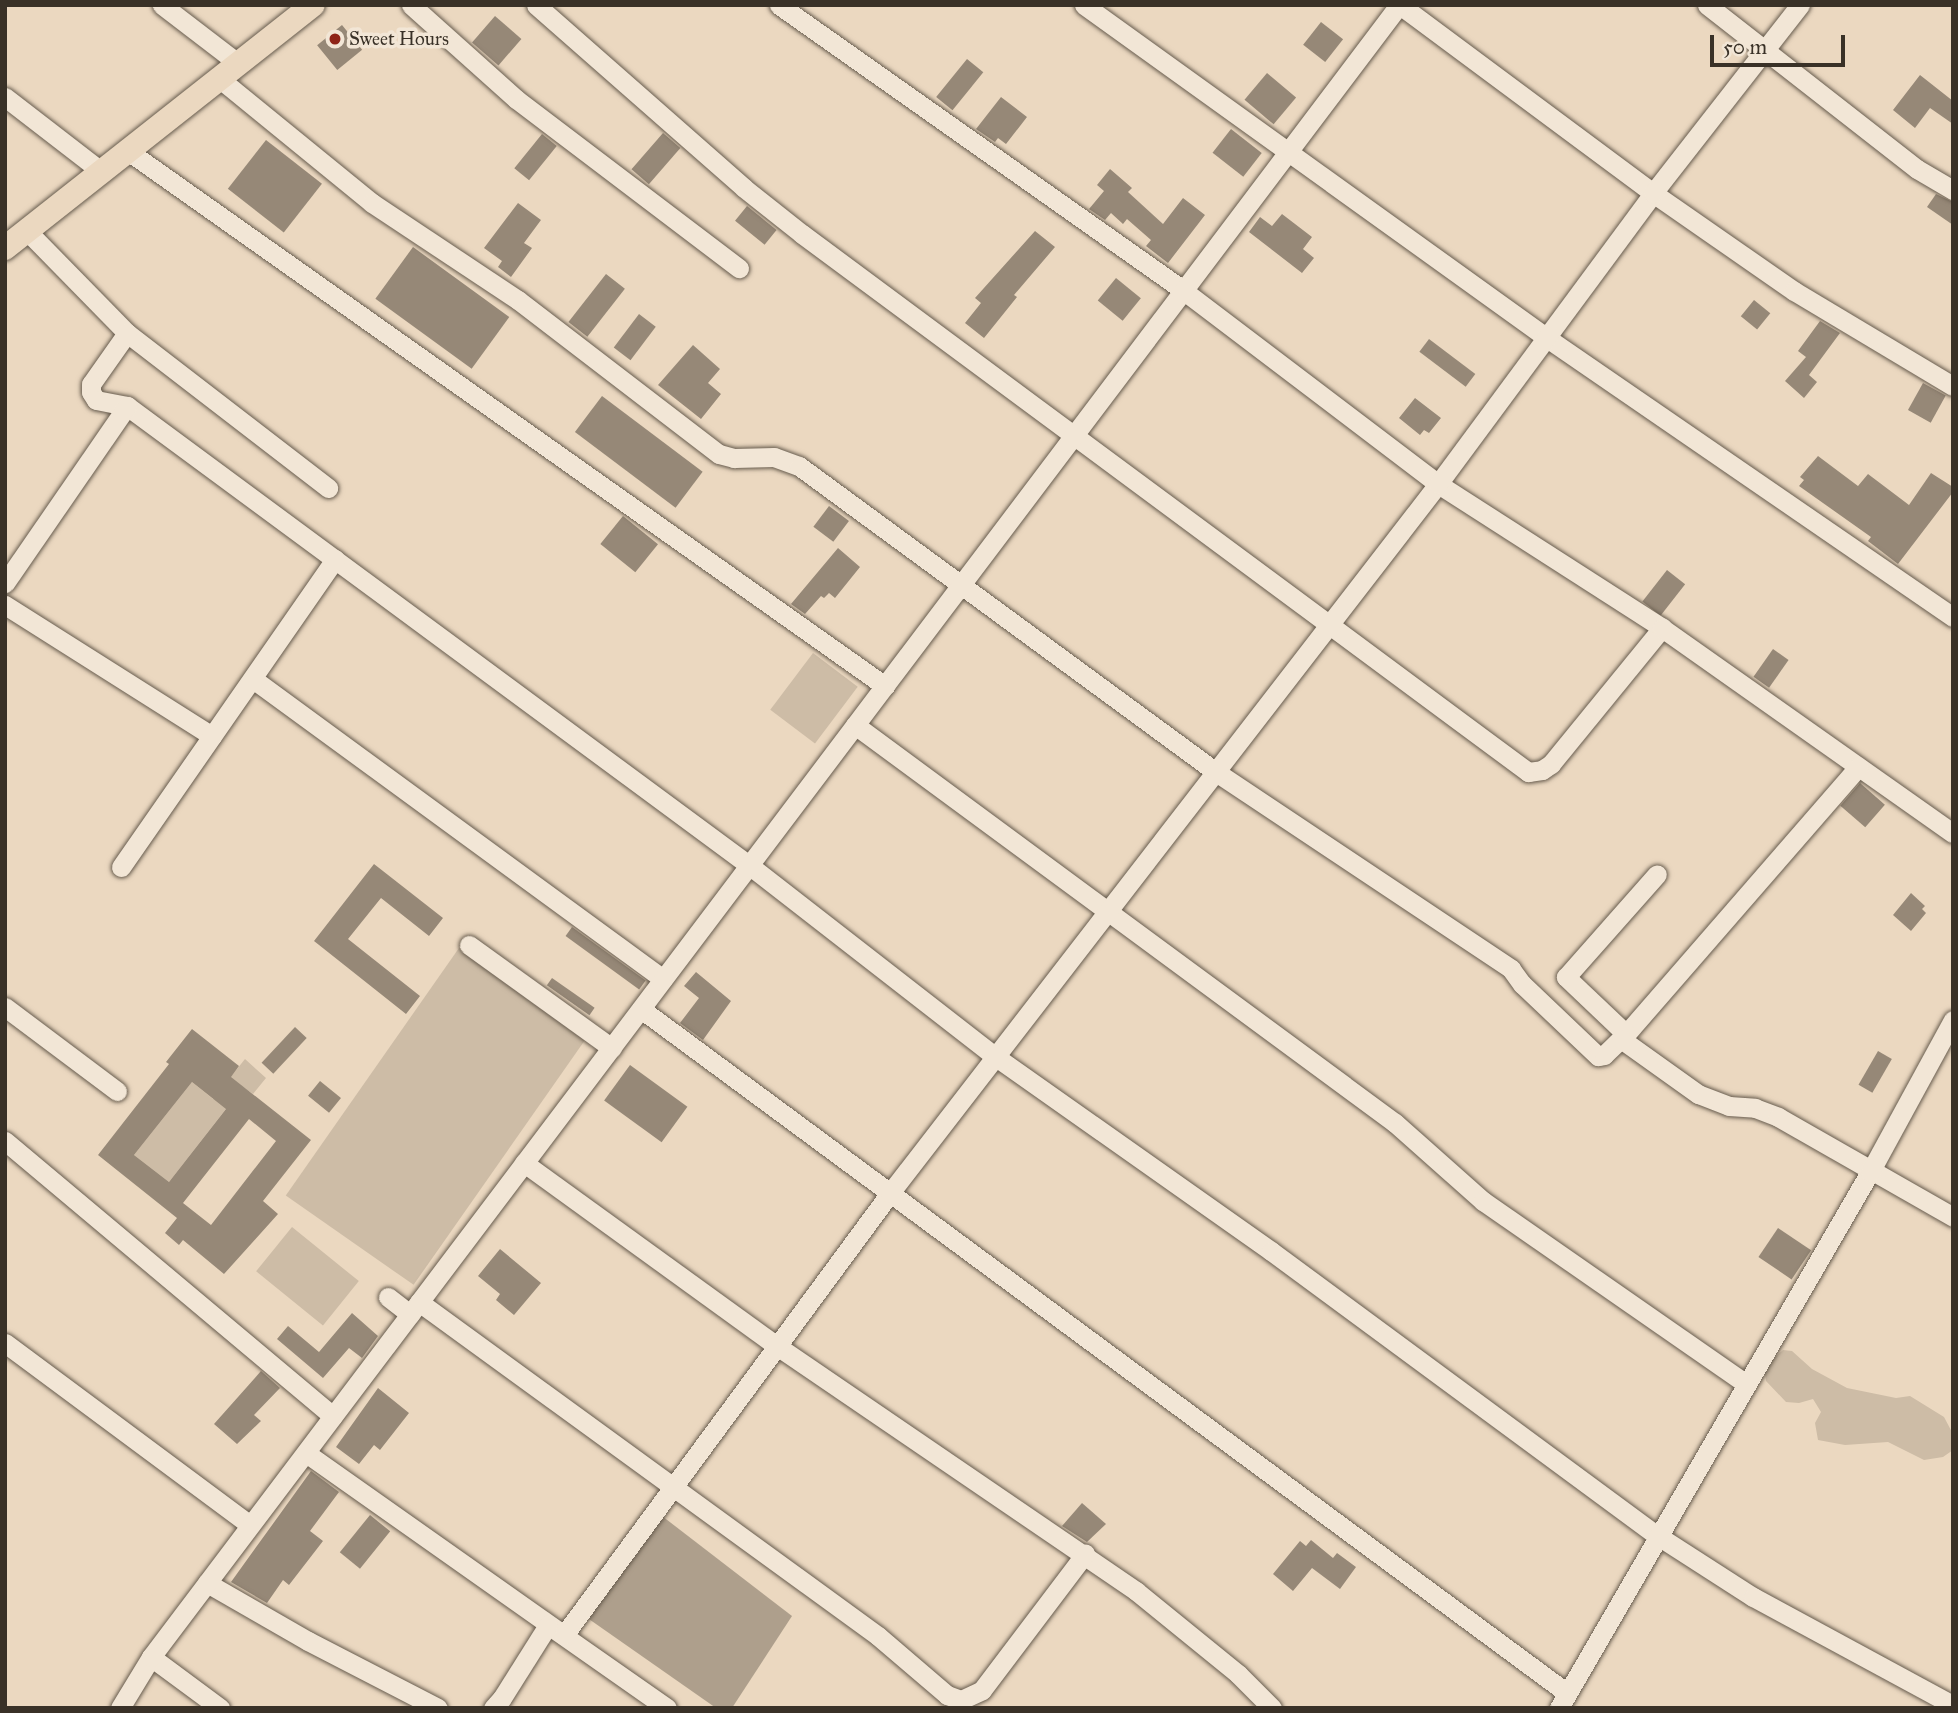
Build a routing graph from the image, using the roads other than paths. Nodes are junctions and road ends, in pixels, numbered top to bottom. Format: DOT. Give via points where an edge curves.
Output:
graph roads {
  1 [pos="162,5"];
  2 [pos="313,5"];
  3 [pos="411,5"];
  4 [pos="537,5"];
  5 [pos="779,5"];
  6 [pos="1084,5"];
  7 [pos="1399,5"];
  8 [pos="1707,5"];
  9 [pos="1800,5"];
  10 [pos="1765,50"];
  11 [pos="229,71"];
  12 [pos="5,97"];
  13 [pos="1289,150"];
  14 [pos="128,151"];
  15 [pos="102,172"];
  16 [pos="1953,190"];
  17 [pos="1653,193"];
  18 [pos="27,231"];
  19 [pos="5,248"];
  20 [pos="739,268"];
  21 [pos="1184,290"];
  22 [pos="127,333"];
  23 [pos="1547,338"];
  24 [pos="1953,386"];
  25 [pos="127,406"];
  26 [pos="1076,434"];
  27 [pos="1438,484"];
  28 [pos="328,488"];
  29 [pos="335,559"];
  30 [pos="5,583"];
  31 [pos="961,584"];
  32 [pos="5,606"];
  33 [pos="1953,617"];
  34 [pos="1328,626"];
  35 [pos="1662,628"];
  36 [pos="253,679"];
  37 [pos="885,686"];
  38 [pos="855,726"];
  39 [pos="212,736"];
  40 [pos="1858,767"];
  41 [pos="1216,772"];
  42 [pos="1953,833"];
  43 [pos="749,865"];
  44 [pos="121,867"];
  45 [pos="1657,874"];
  46 [pos="1107,913"];
  47 [pos="469,945"];
  48 [pos="663,979"];
  49 [pos="5,1007"];
  50 [pos="641,1009"];
  51 [pos="1953,1020"];
  52 [pos="1623,1037"];
  53 [pos="612,1048"];
  54 [pos="996,1057"];
  55 [pos="117,1091"];
  56 [pos="5,1141"];
  57 [pos="524,1163"];
  58 [pos="1870,1172"];
  59 [pos="890,1193"];
  60 [pos="1953,1217"];
  61 [pos="388,1297"];
  62 [pos="415,1308"];
  63 [pos="5,1343"];
  64 [pos="777,1346"];
  65 [pos="1746,1384"];
  66 [pos="333,1416"];
  67 [pos="306,1453"];
  68 [pos="672,1488"];
  69 [pos="250,1525"];
  70 [pos="1658,1536"];
  71 [pos="1085,1554"];
  72 [pos="208,1583"];
  73 [pos="556,1630"];
  74 [pos="151,1657"];
  75 [pos="1563,1701"];
  76 [pos="1953,1705"];
  77 [pos="120,1708"];
  78 [pos="220,1708"];
  79 [pos="438,1708"];
  80 [pos="493,1708"];
  81 [pos="667,1708"];
  82 [pos="1272,1708"];
  1 -- 11 [label="street"];
  2 -- 11 [label="main road"];
  3 -- 20 [label="street" via="516,99"];
  4 -- 26 [label="street" via="744,188"];
  5 -- 21 [label="street"];
  6 -- 13 [label="street"];
  7 -- 13 [label="street"];
  7 -- 17 [label="street"];
  8 -- 10 [label="street"];
  9 -- 10 [label="street"];
  10 -- 16 [label="street" via="1917,169"];
  10 -- 17 [label="street"];
  11 -- 14 [label="main road"];
  11 -- 31 [label="street" via="372,203 518,300 719,454 774,457 799,466"];
  12 -- 15 [label="street"];
  13 -- 21 [label="street"];
  13 -- 23 [label="street"];
  14 -- 15 [label="main road"];
  14 -- 37 [label="street"];
  15 -- 18 [label="main road"];
  17 -- 23 [label="street"];
  17 -- 24 [label="street" via="1794,291"];
  18 -- 19 [label="main road"];
  18 -- 22 [label="street"];
  21 -- 26 [label="street"];
  21 -- 27 [label="street"];
  22 -- 25 [label="street" via="90,392 96,400"];
  22 -- 28 [label="street"];
  23 -- 27 [label="street"];
  23 -- 33 [label="street"];
  25 -- 29 [label="street"];
  25 -- 30 [label="street"];
  26 -- 31 [label="street"];
  26 -- 34 [label="street"];
  27 -- 34 [label="street"];
  27 -- 35 [label="street"];
  29 -- 36 [label="street"];
  29 -- 43 [label="street"];
  31 -- 37 [label="street"];
  31 -- 41 [label="street"];
  32 -- 39 [label="street"];
  34 -- 35 [label="street" via="1528,772 1551,764"];
  34 -- 41 [label="street"];
  35 -- 40 [label="street"];
  36 -- 39 [label="street"];
  36 -- 48 [label="street"];
  37 -- 38 [label="street"];
  38 -- 43 [label="street"];
  38 -- 46 [label="street"];
  39 -- 44 [label="street"];
  40 -- 42 [label="street"];
  40 -- 52 [label="street"];
  41 -- 46 [label="street"];
  41 -- 52 [label="street" via="1511,969 1598,1056"];
  43 -- 48 [label="street"];
  43 -- 54 [label="street"];
  45 -- 52 [label="street" via="1566,977"];
  46 -- 54 [label="street"];
  46 -- 65 [label="street" via="1404,1129 1483,1200"];
  47 -- 53 [label="street"];
  48 -- 50 [label="street"];
  49 -- 55 [label="street"];
  50 -- 53 [label="street"];
  50 -- 59 [label="street"];
  51 -- 58 [label="street"];
  52 -- 58 [label="street" via="1698,1094 1774,1115"];
  53 -- 57 [label="street"];
  54 -- 59 [label="street"];
  54 -- 70 [label="street" via="1271,1251"];
  56 -- 66 [label="street"];
  57 -- 62 [label="street"];
  57 -- 64 [label="street"];
  58 -- 60 [label="street"];
  58 -- 65 [label="street"];
  59 -- 64 [label="street"];
  59 -- 75 [label="street"];
  61 -- 62 [label="street"];
  62 -- 66 [label="street"];
  62 -- 68 [label="street"];
  63 -- 69 [label="street"];
  64 -- 68 [label="street"];
  64 -- 71 [label="street"];
  65 -- 70 [label="street"];
  66 -- 67 [label="street"];
  67 -- 69 [label="street"];
  67 -- 73 [label="street"];
  68 -- 71 [label="street" via="878,1636 947,1695 961,1700 982,1690"];
  68 -- 73 [label="street"];
  69 -- 72 [label="street"];
  70 -- 75 [label="street"];
  70 -- 76 [label="street" via="1753,1597"];
  71 -- 82 [label="street" via="1238,1674"];
  72 -- 74 [label="street"];
  72 -- 79 [label="street"];
  73 -- 80 [label="street"];
  73 -- 81 [label="street"];
  74 -- 77 [label="street"];
  74 -- 78 [label="street"];
}
